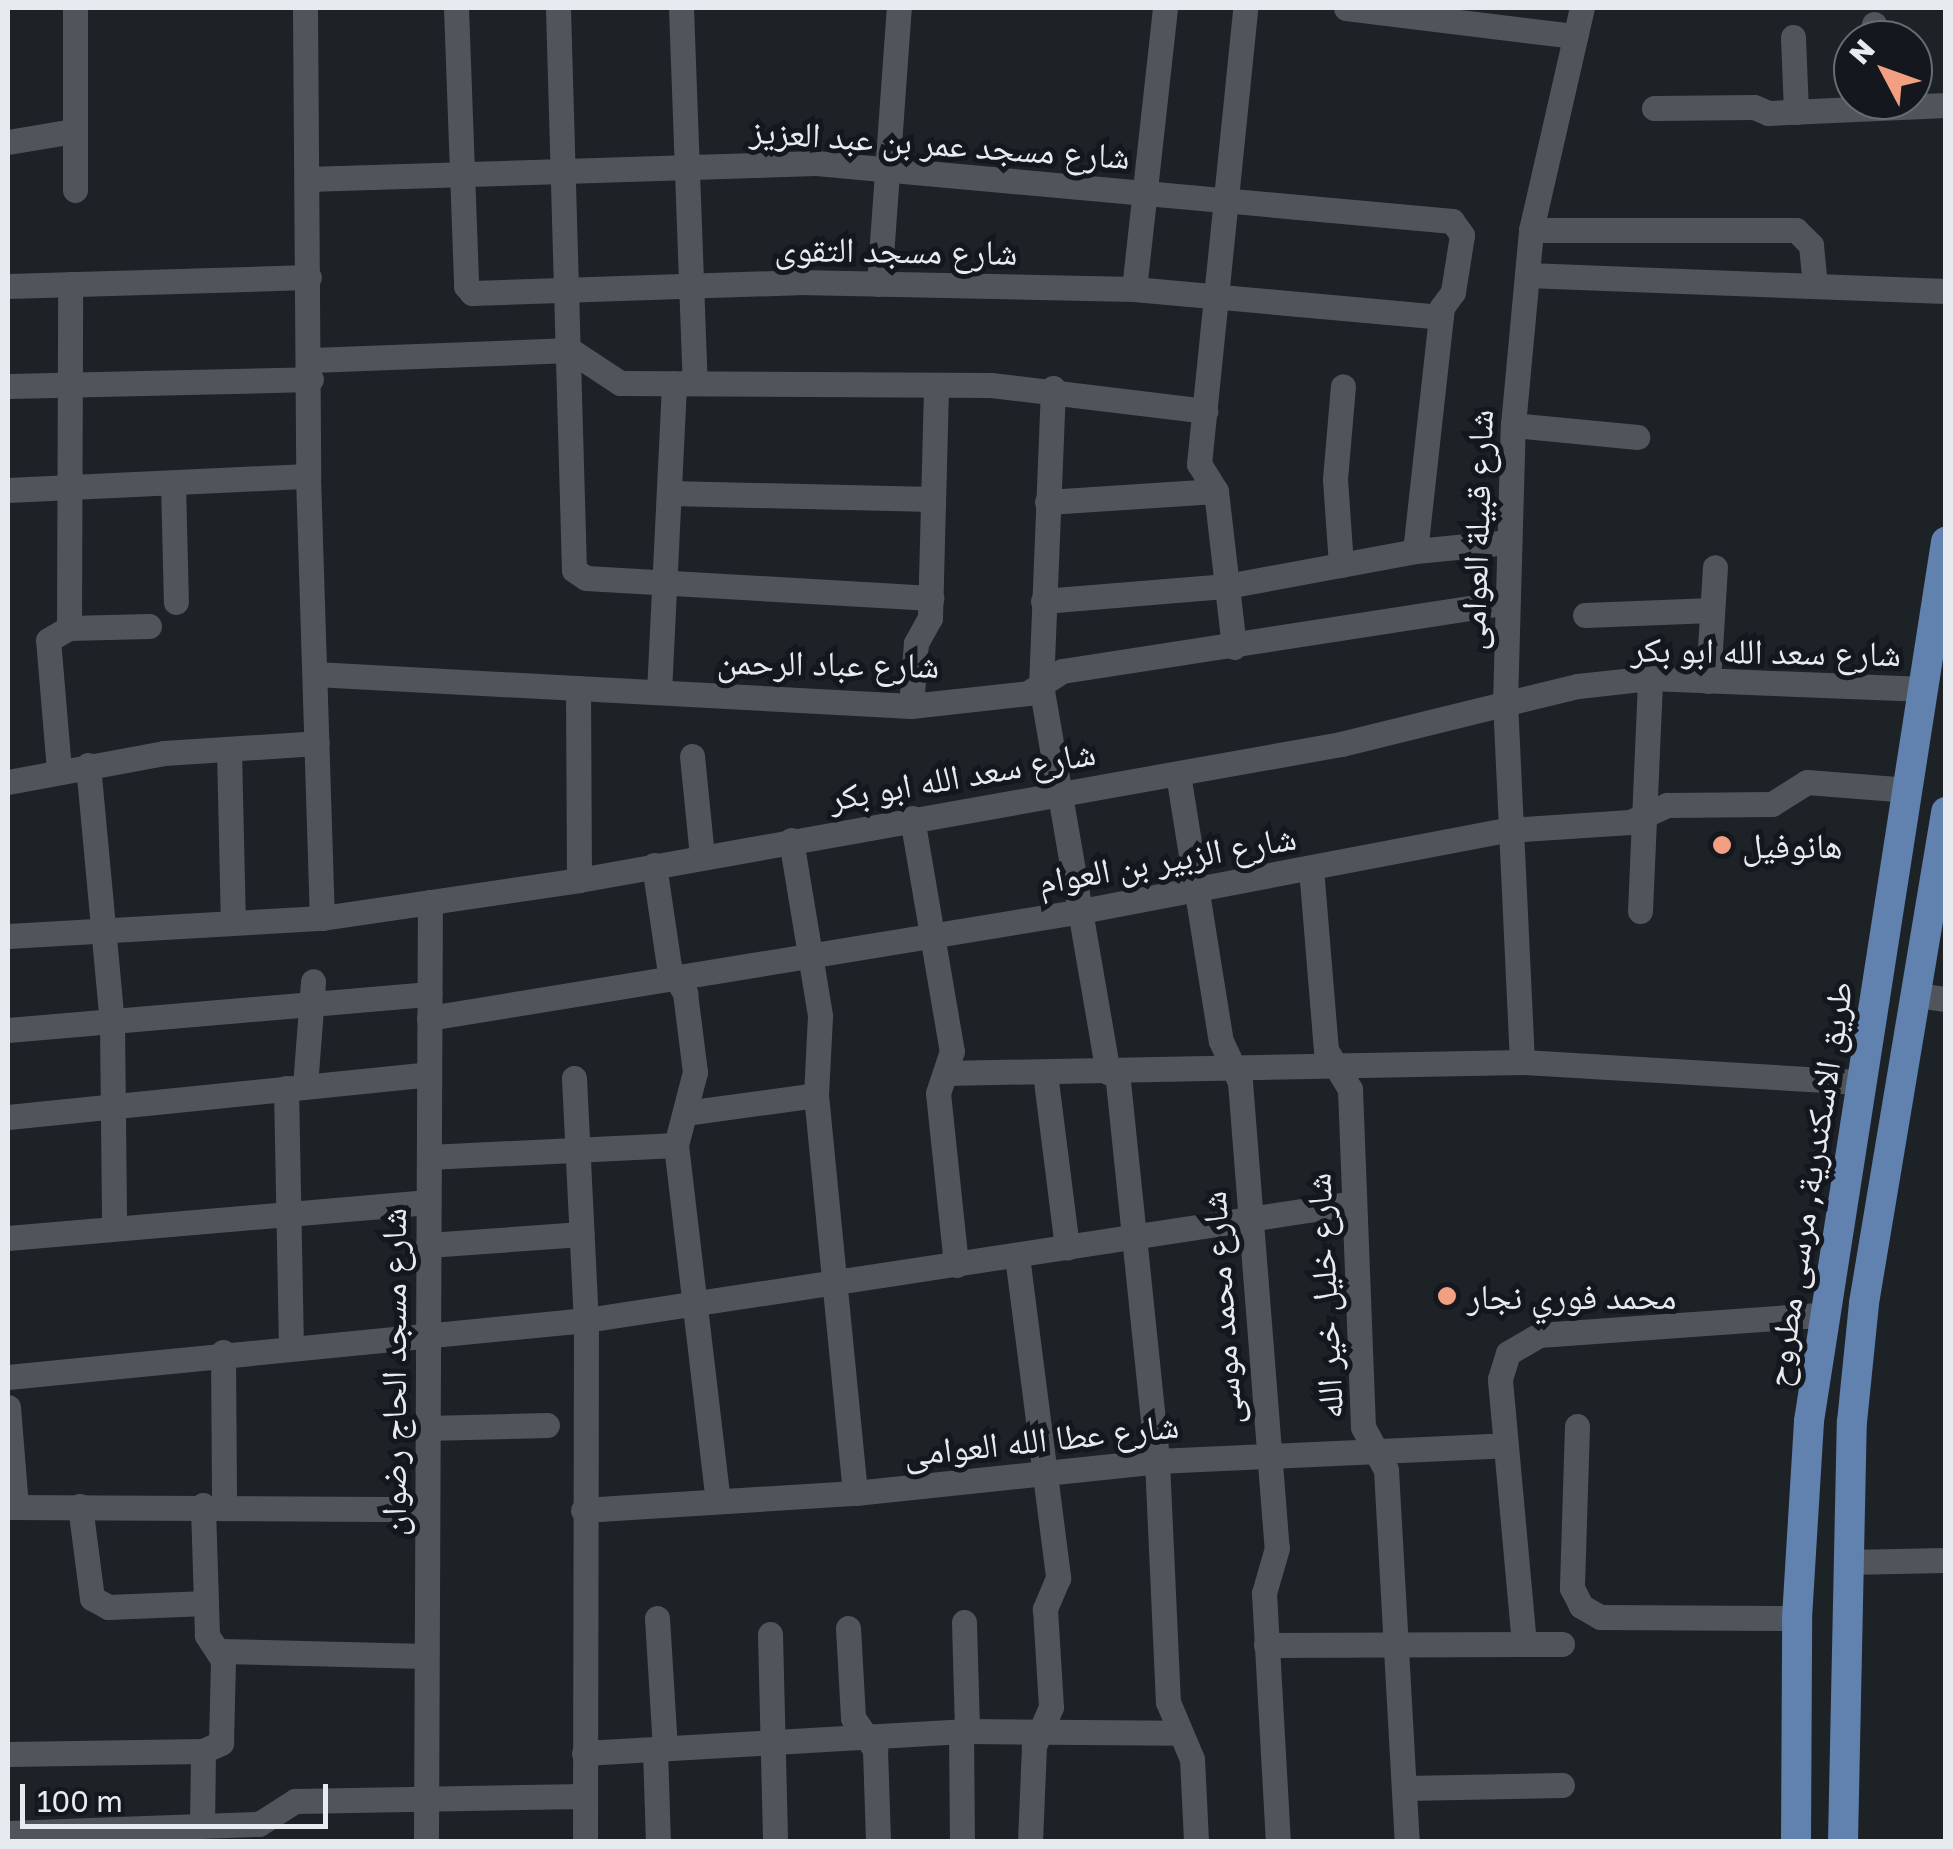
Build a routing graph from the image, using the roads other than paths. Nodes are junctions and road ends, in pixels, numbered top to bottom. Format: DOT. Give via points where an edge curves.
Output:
graph roads {
  1 [pos="75,8"];
  2 [pos="305,8"];
  3 [pos="456,8"];
  4 [pos="558,8"];
  5 [pos="681,8"];
  6 [pos="899,8"];
  7 [pos="1165,8"];
  8 [pos="1245,8"];
  9 [pos="1346,8"];
  10 [pos="1582,8"];
  11 [pos="1575,36"];
  12 [pos="1793,37"];
  13 [pos="1654,108"];
  14 [pos="1833,108"];
  15 [pos="1796,112"];
  16 [pos="74,132"];
  17 [pos="8,142"];
  18 [pos="683,166"];
  19 [pos="887,168"];
  20 [pos="564,170"];
  21 [pos="462,174"];
  22 [pos="307,179"];
  23 [pos="75,190"];
  24 [pos="1144,192"];
  25 [pos="1226,200"];
  26 [pos="1531,230"];
  27 [pos="1528,274"];
  28 [pos="309,277"];
  29 [pos="70,284"];
  30 [pos="879,284"];
  31 [pos="8,286"];
  32 [pos="689,286"];
  33 [pos="1816,286"];
  34 [pos="1134,289"];
  35 [pos="568,291"];
  36 [pos="1946,291"];
  37 [pos="1216,296"];
  38 [pos="1441,317"];
  39 [pos="570,350"];
  40 [pos="311,370"];
  41 [pos="685,383"];
  42 [pos="69,384"];
  43 [pos="936,384"];
  44 [pos="8,386"];
  45 [pos="1343,386"];
  46 [pos="1052,388"];
  47 [pos="1204,410"];
  48 [pos="1513,425"];
  49 [pos="1638,437"];
  50 [pos="308,476"];
  51 [pos="172,483"];
  52 [pos="68,488"];
  53 [pos="8,490"];
  54 [pos="1216,491"];
  55 [pos="669,493"];
  56 [pos="934,499"];
  57 [pos="1047,502"];
  58 [pos="1508,542"];
  59 [pos="1946,542"];
  60 [pos="1415,551"];
  61 [pos="1341,564"];
  62 [pos="1715,567"];
  63 [pos="664,582"];
  64 [pos="1226,586"];
  65 [pos="930,598"];
  66 [pos="1044,600"];
  67 [pos="176,602"];
  68 [pos="1506,602"];
  69 [pos="1712,610"];
  70 [pos="1585,615"];
  71 [pos="149,626"];
  72 [pos="69,628"];
  73 [pos="1234,648"];
  74 [pos="315,674"];
  75 [pos="1650,678"];
  76 [pos="1708,680"];
  77 [pos="1040,685"];
  78 [pos="578,688"];
  79 [pos="1925,689"];
  80 [pos="659,692"];
  81 [pos="1504,704"];
  82 [pos="912,706"];
  83 [pos="317,743"];
  84 [pos="229,750"];
  85 [pos="692,756"];
  86 [pos="88,764"];
  87 [pos="59,770"];
  88 [pos="1178,774"];
  89 [pos="8,782"];
  90 [pos="1909,790"];
  91 [pos="1055,794"];
  92 [pos="1946,812"];
  93 [pos="1647,816"];
  94 [pos="912,818"];
  95 [pos="1506,830"];
  96 [pos="791,840"];
  97 [pos="702,856"];
  98 [pos="654,865"];
  99 [pos="1311,868"];
  100 [pos="579,880"];
  101 [pos="1199,889"];
  102 [pos="430,902"];
  103 [pos="1076,912"];
  104 [pos="1640,912"];
  105 [pos="322,918"];
  106 [pos="233,923"];
  107 [pos="106,931"];
  108 [pos="8,936"];
  109 [pos="934,936"];
  110 [pos="810,957"];
  111 [pos="675,979"];
  112 [pos="312,991"];
  113 [pos="1931,997"];
  114 [pos="430,1006"];
  115 [pos="112,1023"];
  116 [pos="8,1030"];
  117 [pos="1522,1062"];
  118 [pos="1340,1070"];
  119 [pos="1236,1071"];
  120 [pos="1112,1072"];
  121 [pos="945,1073"];
  122 [pos="1046,1073"];
  123 [pos="429,1074"];
  124 [pos="574,1078"];
  125 [pos="1860,1082"];
  126 [pos="296,1087"];
  127 [pos="816,1095"];
  128 [pos="115,1106"];
  129 [pos="684,1113"];
  130 [pos="8,1116"];
  131 [pos="676,1145"];
  132 [pos="578,1150"];
  133 [pos="429,1157"];
  134 [pos="428,1202"];
  135 [pos="1354,1204"];
  136 [pos="288,1210"];
  137 [pos="1250,1219"];
  138 [pos="114,1227"];
  139 [pos="582,1234"];
  140 [pos="8,1238"];
  141 [pos="1134,1238"];
  142 [pos="428,1245"];
  143 [pos="1067,1248"];
  144 [pos="1016,1256"];
  145 [pos="956,1266"];
  146 [pos="836,1283"];
  147 [pos="694,1304"];
  148 [pos="1822,1315"];
  149 [pos="586,1320"];
  150 [pos="427,1338"];
  151 [pos="291,1344"];
  152 [pos="222,1352"];
  153 [pos="8,1378"];
  154 [pos="8,1407"];
  155 [pos="1809,1421"];
  156 [pos="1852,1422"];
  157 [pos="548,1425"];
  158 [pos="1577,1426"];
  159 [pos="427,1428"];
  160 [pos="1506,1445"];
  161 [pos="1378,1449"];
  162 [pos="1265,1454"];
  163 [pos="1156,1461"];
  164 [pos="1044,1469"];
  165 [pos="856,1492"];
  166 [pos="718,1501"];
  167 [pos="213,1505"];
  168 [pos="80,1506"];
  169 [pos="12,1507"];
  170 [pos="427,1509"];
  171 [pos="583,1510"];
  172 [pos="1800,1524"];
  173 [pos="1847,1525"];
  174 [pos="1946,1560"];
  175 [pos="1846,1562"];
  176 [pos="206,1602"];
  177 [pos="657,1618"];
  178 [pos="1798,1618"];
  179 [pos="964,1622"];
  180 [pos="848,1628"];
  181 [pos="770,1634"];
  182 [pos="1396,1644"];
  183 [pos="1524,1644"];
  184 [pos="1562,1644"];
  185 [pos="1266,1645"];
  186 [pos="220,1651"];
  187 [pos="426,1656"];
  188 [pos="964,1731"];
  189 [pos="1039,1731"];
  190 [pos="1176,1733"];
  191 [pos="870,1737"];
  192 [pos="776,1742"];
  193 [pos="213,1744"];
  194 [pos="660,1749"];
  195 [pos="584,1753"];
  196 [pos="8,1754"];
  197 [pos="1562,1785"];
  198 [pos="1404,1788"];
  199 [pos="584,1796"];
  200 [pos="426,1798"];
  201 [pos="202,1825"];
  202 [pos="10,1835"];
  203 [pos="426,1842"];
  204 [pos="584,1842"];
  205 [pos="658,1842"];
  206 [pos="776,1842"];
  207 [pos="878,1842"];
  208 [pos="962,1842"];
  209 [pos="1030,1842"];
  210 [pos="1196,1842"];
  211 [pos="1278,1842"];
  212 [pos="1408,1842"];
  213 [pos="1796,1842"];
  214 [pos="1843,1842"];
  1 -- 16 [label="street"];
  2 -- 22 [label="street"];
  3 -- 21 [label="street"];
  4 -- 20 [label="street"];
  5 -- 18 [label="street"];
  6 -- 19 [label="street"];
  7 -- 24 [label="street"];
  8 -- 25 [label="street"];
  9 -- 11 [label="street"];
  10 -- 11 [label="street, شارع قبيلة العوامى"];
  11 -- 26 [label="street, شارع قبيلة العوامى"];
  12 -- 15 [label="street"];
  13 -- 15 [label="street"];
  14 -- 15 [label="street"];
  16 -- 17 [label="street"];
  16 -- 23 [label="street"];
  18 -- 19 [label="street, شارع مسجد عمر بن عبد العزيز"];
  18 -- 20 [label="street, شارع مسجد عمر بن عبد العزيز"];
  18 -- 32 [label="street"];
  19 -- 24 [label="street, شارع مسجد عمر بن عبد العزيز"];
  19 -- 30 [label="street"];
  20 -- 21 [label="street, شارع مسجد عمر بن عبد العزيز"];
  20 -- 35 [label="street"];
  21 -- 22 [label="street, شارع مسجد عمر بن عبد العزيز"];
  21 -- 35 [label="street, شارع مسجد التقوى" via="467,290"];
  22 -- 28 [label="street"];
  24 -- 25 [label="street, شارع مسجد عمر بن عبد العزيز"];
  24 -- 34 [label="street"];
  25 -- 37 [label="street"];
  25 -- 38 [label="street, شارع مسجد عمر بن عبد العزيز" via="1448,220 1462,234 1453,292"];
  26 -- 27 [label="street, شارع قبيلة العوامى"];
  26 -- 33 [label="street" via="1796,230 1809,240"];
  27 -- 33 [label="street"];
  27 -- 48 [label="street, شارع قبيلة العوامى"];
  28 -- 29 [label="street"];
  28 -- 40 [label="street"];
  29 -- 31 [label="street"];
  29 -- 42 [label="street"];
  30 -- 32 [label="street, شارع مسجد التقوى"];
  30 -- 34 [label="street, شارع مسجد التقوى"];
  32 -- 35 [label="street, شارع مسجد التقوى"];
  32 -- 41 [label="street"];
  33 -- 36 [label="street"];
  34 -- 37 [label="street, شارع مسجد التقوى"];
  35 -- 39 [label="street"];
  37 -- 38 [label="street, شارع مسجد التقوى"];
  37 -- 47 [label="street"];
  38 -- 60 [label="street"];
  39 -- 40 [label="street"];
  39 -- 41 [label="street" via="613,380"];
  39 -- 63 [label="street" via="569,556 586,578"];
  40 -- 42 [label="street"];
  40 -- 50 [label="street"];
  41 -- 43 [label="street"];
  41 -- 55 [label="street"];
  42 -- 44 [label="street"];
  42 -- 52 [label="street"];
  43 -- 46 [label="street"];
  43 -- 56 [label="street"];
  45 -- 61 [label="street" via="1335,479"];
  46 -- 47 [label="street"];
  46 -- 57 [label="street"];
  47 -- 54 [label="street" via="1200,470"];
  48 -- 49 [label="street"];
  48 -- 58 [label="street, شارع قبيلة العوامى"];
  50 -- 51 [label="street"];
  50 -- 74 [label="street"];
  51 -- 52 [label="street"];
  51 -- 67 [label="street"];
  52 -- 53 [label="street"];
  52 -- 72 [label="street"];
  54 -- 57 [label="street"];
  54 -- 64 [label="street"];
  55 -- 56 [label="street"];
  55 -- 63 [label="street"];
  56 -- 65 [label="street"];
  57 -- 66 [label="street"];
  58 -- 60 [label="street"];
  58 -- 68 [label="street, شارع قبيلة العوامى"];
  59 -- 79 [label="main road, طريق الاسكندرية, مرسى مطروح"];
  60 -- 61 [label="street"];
  61 -- 64 [label="street"];
  62 -- 69 [label="street"];
  63 -- 65 [label="street"];
  63 -- 80 [label="street"];
  64 -- 66 [label="street"];
  64 -- 73 [label="street"];
  65 -- 82 [label="street" via="929,624 916,642"];
  66 -- 77 [label="street"];
  68 -- 73 [label="street, شارع عباد الرحمن"];
  68 -- 81 [label="street, شارع قبيلة العوامى"];
  69 -- 70 [label="street"];
  69 -- 76 [label="street"];
  71 -- 72 [label="street"];
  72 -- 87 [label="street" via="55,630 45,653"];
  73 -- 77 [label="street, شارع عباد الرحمن" via="1062,671"];
  74 -- 78 [label="street, شارع عباد الرحمن"];
  74 -- 83 [label="street"];
  75 -- 76 [label="street, شارع سعد الله ابو بكر"];
  75 -- 81 [label="street, شارع سعد الله ابو بكر"];
  75 -- 93 [label="street"];
  76 -- 79 [label="street, شارع سعد الله ابو بكر"];
  77 -- 82 [label="street, شارع عباد الرحمن" via="1028,693"];
  77 -- 91 [label="street"];
  78 -- 80 [label="street, شارع عباد الرحمن"];
  78 -- 100 [label="street"];
  79 -- 90 [label="main road, طريق الاسكندرية, مرسى مطروح"];
  80 -- 82 [label="street, شارع عباد الرحمن"];
  81 -- 88 [label="street, شارع سعد الله ابو بكر"];
  81 -- 95 [label="street, شارع قبيلة العوامى"];
  83 -- 84 [label="street"];
  83 -- 105 [label="street"];
  84 -- 86 [label="street"];
  84 -- 106 [label="street"];
  85 -- 97 [label="street"];
  86 -- 87 [label="street"];
  86 -- 107 [label="street"];
  87 -- 89 [label="street"];
  88 -- 91 [label="street, شارع سعد الله ابو بكر"];
  88 -- 101 [label="street, شارع محمد موسى"];
  90 -- 93 [label="street, شارع الزبير بن العوام" via="1813,781 1772,804 1667,804"];
  90 -- 125 [label="main road, طريق الاسكندرية, مرسى مطروح"];
  91 -- 94 [label="street, شارع سعد الله ابو بكر"];
  91 -- 103 [label="street"];
  92 -- 113 [label="main road"];
  93 -- 95 [label="street, شارع الزبير بن العوام"];
  93 -- 104 [label="street"];
  94 -- 96 [label="street, شارع سعد الله ابو بكر"];
  94 -- 109 [label="street"];
  95 -- 99 [label="street, شارع الزبير بن العوام"];
  95 -- 117 [label="street, شارع قبيلة العوامى"];
  96 -- 97 [label="street, شارع سعد الله ابو بكر"];
  96 -- 110 [label="street"];
  97 -- 98 [label="street, شارع سعد الله ابو بكر"];
  98 -- 100 [label="street, شارع سعد الله ابو بكر"];
  98 -- 111 [label="street"];
  99 -- 101 [label="street, شارع الزبير بن العوام"];
  99 -- 118 [label="street, شارع خليل خير الله" via="1326,1050"];
  100 -- 102 [label="street, شارع سعد الله ابو بكر"];
  101 -- 103 [label="street, شارع الزبير بن العوام"];
  101 -- 119 [label="street, شارع محمد موسى" via="1222,1042"];
  102 -- 105 [label="street, شارع سعد الله ابو بكر"];
  102 -- 114 [label="street, شارع مسجد الحاج رضوان"];
  103 -- 109 [label="street, شارع الزبير بن العوام"];
  103 -- 120 [label="street"];
  105 -- 106 [label="street, شارع سعد الله ابو بكر"];
  106 -- 107 [label="street, شارع سعد الله ابو بكر"];
  107 -- 108 [label="street, شارع سعد الله ابو بكر"];
  107 -- 115 [label="street"];
  109 -- 110 [label="street, شارع الزبير بن العوام"];
  109 -- 121 [label="street" via="952,1050"];
  110 -- 111 [label="street, شارع الزبير بن العوام"];
  110 -- 127 [label="street" via="820,1016"];
  111 -- 114 [label="street, شارع الزبير بن العوام"];
  111 -- 129 [label="street" via="685,993 695,1072"];
  112 -- 114 [label="street, شارع الزبير بن العوام"];
  112 -- 115 [label="street, شارع الزبير بن العوام"];
  112 -- 126 [label="street"];
  113 -- 156 [label="main road" via="1864,1303"];
  114 -- 123 [label="street, شارع مسجد الحاج رضوان"];
  115 -- 116 [label="street, شارع الزبير بن العوام"];
  115 -- 128 [label="street"];
  117 -- 118 [label="street"];
  117 -- 125 [label="street"];
  118 -- 119 [label="street"];
  118 -- 135 [label="street, شارع خليل خير الله" via="1350,1089"];
  119 -- 120 [label="street"];
  119 -- 137 [label="street, شارع محمد موسى"];
  120 -- 122 [label="street"];
  120 -- 141 [label="street"];
  121 -- 122 [label="street"];
  121 -- 145 [label="street" via="938,1093"];
  122 -- 143 [label="street"];
  123 -- 126 [label="street"];
  123 -- 133 [label="street, شارع مسجد الحاج رضوان"];
  124 -- 132 [label="street"];
  125 -- 148 [label="main road, طريق الاسكندرية, مرسى مطروح"];
  126 -- 128 [label="street"];
  126 -- 136 [label="street"];
  127 -- 129 [label="street"];
  127 -- 146 [label="street"];
  128 -- 130 [label="street"];
  128 -- 138 [label="street"];
  129 -- 131 [label="street"];
  131 -- 132 [label="street"];
  131 -- 147 [label="street"];
  132 -- 133 [label="street"];
  132 -- 139 [label="street"];
  133 -- 134 [label="street, شارع مسجد الحاج رضوان"];
  134 -- 136 [label="street"];
  134 -- 142 [label="street, شارع مسجد الحاج رضوان"];
  135 -- 137 [label="street"];
  135 -- 161 [label="street, شارع خليل خير الله" via="1363,1427"];
  136 -- 138 [label="street"];
  136 -- 151 [label="street"];
  137 -- 141 [label="street"];
  137 -- 162 [label="street, شارع محمد موسى"];
  138 -- 140 [label="street"];
  139 -- 142 [label="street"];
  139 -- 149 [label="street"];
  141 -- 143 [label="street"];
  141 -- 163 [label="street"];
  142 -- 150 [label="street, شارع مسجد الحاج رضوان"];
  143 -- 144 [label="street"];
  144 -- 145 [label="street"];
  144 -- 164 [label="street"];
  145 -- 146 [label="street"];
  146 -- 147 [label="street"];
  146 -- 165 [label="street"];
  147 -- 149 [label="street"];
  147 -- 166 [label="street"];
  148 -- 155 [label="main road, طريق الاسكندرية, مرسى مطروح"];
  148 -- 160 [label="street" via="1539,1335 1508,1353 1500,1378"];
  149 -- 150 [label="street"];
  149 -- 171 [label="street"];
  150 -- 151 [label="street"];
  150 -- 159 [label="street, شارع مسجد الحاج رضوان"];
  151 -- 152 [label="street"];
  152 -- 153 [label="street"];
  152 -- 167 [label="street"];
  154 -- 169 [label="street"];
  155 -- 156 [label="main road"];
  155 -- 172 [label="main road, طريق الاسكندرية, مرسى مطروح"];
  156 -- 173 [label="main road"];
  157 -- 159 [label="street"];
  158 -- 178 [label="street" via="1572,1588 1581,1606 1600,1616"];
  159 -- 170 [label="street, شارع مسجد الحاج رضوان"];
  160 -- 161 [label="street, شارع عطا الله العوامى"];
  160 -- 183 [label="street"];
  161 -- 162 [label="street, شارع عطا الله العوامى"];
  161 -- 182 [label="street, شارع خليل خير الله" via="1386,1462"];
  162 -- 163 [label="street, شارع عطا الله العوامى"];
  162 -- 185 [label="street, شارع محمد موسى" via="1276,1548 1264,1594"];
  163 -- 164 [label="street, شارع عطا الله العوامى"];
  163 -- 190 [label="street" via="1168,1702"];
  164 -- 165 [label="street, شارع عطا الله العوامى"];
  164 -- 189 [label="street" via="1058,1578 1045,1609 1050,1708"];
  165 -- 166 [label="street, شارع عطا الله العوامى"];
  166 -- 171 [label="street, شارع عطا الله العوامى"];
  167 -- 168 [label="street"];
  167 -- 170 [label="street"];
  167 -- 176 [label="street"];
  168 -- 169 [label="street"];
  168 -- 176 [label="street" via="86,1590 99,1604"];
  170 -- 187 [label="street, شارع مسجد الحاج رضوان"];
  171 -- 195 [label="street"];
  172 -- 173 [label="main road"];
  172 -- 178 [label="main road, طريق الاسكندرية, مرسى مطروح"];
  173 -- 175 [label="main road"];
  174 -- 175 [label="street"];
  175 -- 214 [label="main road"];
  176 -- 186 [label="street" via="207,1634"];
  177 -- 194 [label="street"];
  178 -- 213 [label="main road, طريق الاسكندرية, مرسى مطروح"];
  179 -- 188 [label="street"];
  180 -- 191 [label="street" via="853,1718"];
  181 -- 192 [label="street"];
  182 -- 183 [label="street"];
  182 -- 185 [label="street"];
  182 -- 198 [label="street, شارع خليل خير الله"];
  183 -- 184 [label="street"];
  185 -- 211 [label="street, شارع محمد موسى"];
  186 -- 187 [label="street"];
  186 -- 193 [label="street"];
  187 -- 200 [label="street, شارع مسجد الحاج رضوان"];
  188 -- 189 [label="street"];
  188 -- 191 [label="street"];
  188 -- 208 [label="street"];
  189 -- 190 [label="street"];
  189 -- 209 [label="street"];
  190 -- 210 [label="street" via="1192,1759"];
  191 -- 192 [label="street"];
  191 -- 207 [label="street"];
  192 -- 194 [label="street"];
  192 -- 206 [label="street"];
  193 -- 196 [label="street"];
  193 -- 201 [label="street"];
  194 -- 195 [label="street"];
  194 -- 205 [label="street"];
  195 -- 199 [label="street"];
  197 -- 198 [label="street"];
  198 -- 212 [label="street, شارع خليل خير الله"];
  199 -- 200 [label="street"];
  199 -- 204 [label="street"];
  200 -- 201 [label="street" via="295,1801 259,1824"];
  200 -- 203 [label="street, شارع مسجد الحاج رضوان"];
  201 -- 202 [label="street"];
}
